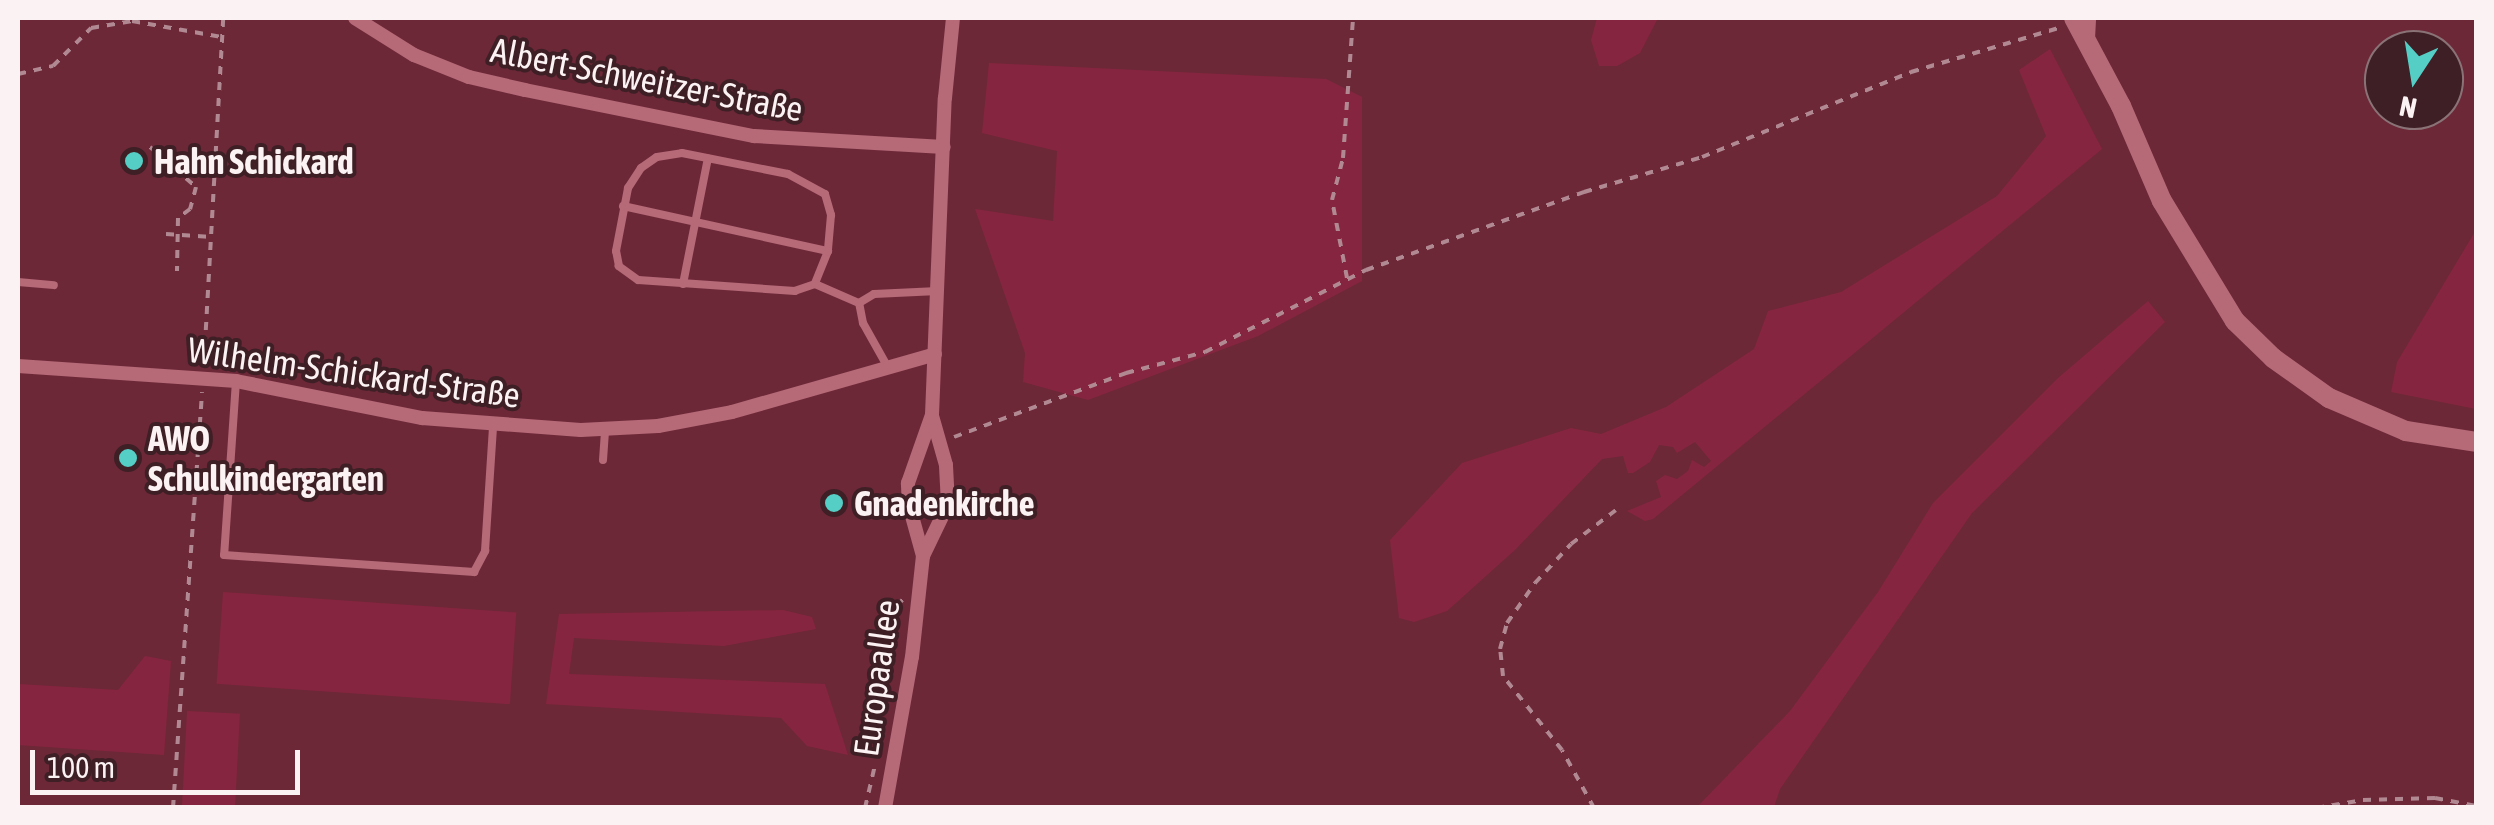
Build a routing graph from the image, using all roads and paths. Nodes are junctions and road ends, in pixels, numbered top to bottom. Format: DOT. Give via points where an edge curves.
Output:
graph roads {
  1 [pos="223,18"];
  2 [pos="356,18"];
  3 [pos="954,18"];
  4 [pos="1353,18"];
  5 [pos="2082,24"];
  6 [pos="222,37"];
  7 [pos="18,74"];
  8 [pos="150,147"];
  9 [pos="944,147"];
  10 [pos="216,154"];
  11 [pos="161,155"];
  12 [pos="708,158"];
  13 [pos="622,206"];
  14 [pos="695,222"];
  15 [pos="166,234"];
  16 [pos="175,235"];
  17 [pos="212,237"];
  18 [pos="828,251"];
  19 [pos="177,270"];
  20 [pos="1347,278"];
  21 [pos="18,282"];
  22 [pos="683,284"];
  23 [pos="814,284"];
  24 [pos="54,285"];
  25 [pos="938,291"];
  26 [pos="859,303"];
  27 [pos="935,354"];
  28 [pos="886,364"];
  29 [pos="18,366"];
  30 [pos="202,378"];
  31 [pos="236,381"];
  32 [pos="932,415"];
  33 [pos="493,427"];
  34 [pos="606,429"];
  35 [pos="940,442"];
  36 [pos="2476,442"];
  37 [pos="604,460"];
  38 [pos="1616,510"];
  39 [pos="923,556"];
  40 [pos="907,593"];
  41 [pos="880,734"];
  42 [pos="878,750"];
  43 [pos="2476,806"];
  44 [pos="173,808"];
  45 [pos="865,808"];
  46 [pos="885,808"];
  47 [pos="1594,808"];
  48 [pos="2316,808"];
  1 -- 6 [label="path"];
  2 -- 9 [label="street, Albert-Schweitzer-Straße" via="414,54 524,90 754,136"];
  3 -- 9 [label="street"];
  4 -- 20 [label="path" via="1343,158 1332,200"];
  5 -- 20 [label="path" via="1911,72 1702,156"];
  5 -- 36 [label="main road" via="2162,201 2235,321 2328,398 2406,431"];
  6 -- 7 [label="path" via="132,22 91,28 52,66"];
  6 -- 10 [label="path"];
  8 -- 11 [label="path"];
  9 -- 25 [label="street"];
  10 -- 11 [label="path"];
  10 -- 17 [label="path"];
  11 -- 16 [label="path" via="196,187"];
  12 -- 13 [label="lane" via="657,157 641,168"];
  12 -- 14 [label="lane"];
  12 -- 18 [label="lane" via="788,174 825,194"];
  13 -- 14 [label="lane"];
  13 -- 22 [label="lane" via="619,266 638,280"];
  14 -- 18 [label="lane"];
  14 -- 22 [label="lane"];
  15 -- 16 [label="path"];
  16 -- 17 [label="path"];
  16 -- 19 [label="path"];
  17 -- 30 [label="path"];
  18 -- 23 [label="lane"];
  20 -- 35 [label="path" via="1204,352 1126,373"];
  21 -- 24 [label="lane"];
  22 -- 23 [label="lane" via="796,292"];
  23 -- 26 [label="lane"];
  25 -- 26 [label="lane" via="874,294"];
  25 -- 27 [label="street"];
  26 -- 28 [label="lane"];
  27 -- 28 [label="street, Wilhelm-Schickard-Straße"];
  27 -- 32 [label="street, Europaallee"];
  28 -- 34 [label="street, Wilhelm-Schickard-Straße" via="748,408"];
  29 -- 30 [label="street, Wilhelm-Schickard-Straße"];
  30 -- 31 [label="street, Wilhelm-Schickard-Straße"];
  30 -- 44 [label="path"];
  31 -- 33 [label="street, Wilhelm-Schickard-Straße"];
  31 -- 33 [label="lane" via="224,555 474,572 486,551"];
  32 -- 35 [label="street, Europaallee"];
  32 -- 39 [label="street, Europaallee" via="908,483"];
  33 -- 34 [label="street, Wilhelm-Schickard-Straße"];
  34 -- 37 [label="lane"];
  35 -- 39 [label="street, Europaallee" via="948,504"];
  38 -- 47 [label="path" via="1535,583 1507,623 1500,649 1503,676 1562,750"];
  39 -- 46 [label="street, Europaallee"];
  40 -- 41 [label="path" via="897,606"];
  42 -- 45 [label="path"];
  43 -- 48 [label="path" via="2435,798"];
}
